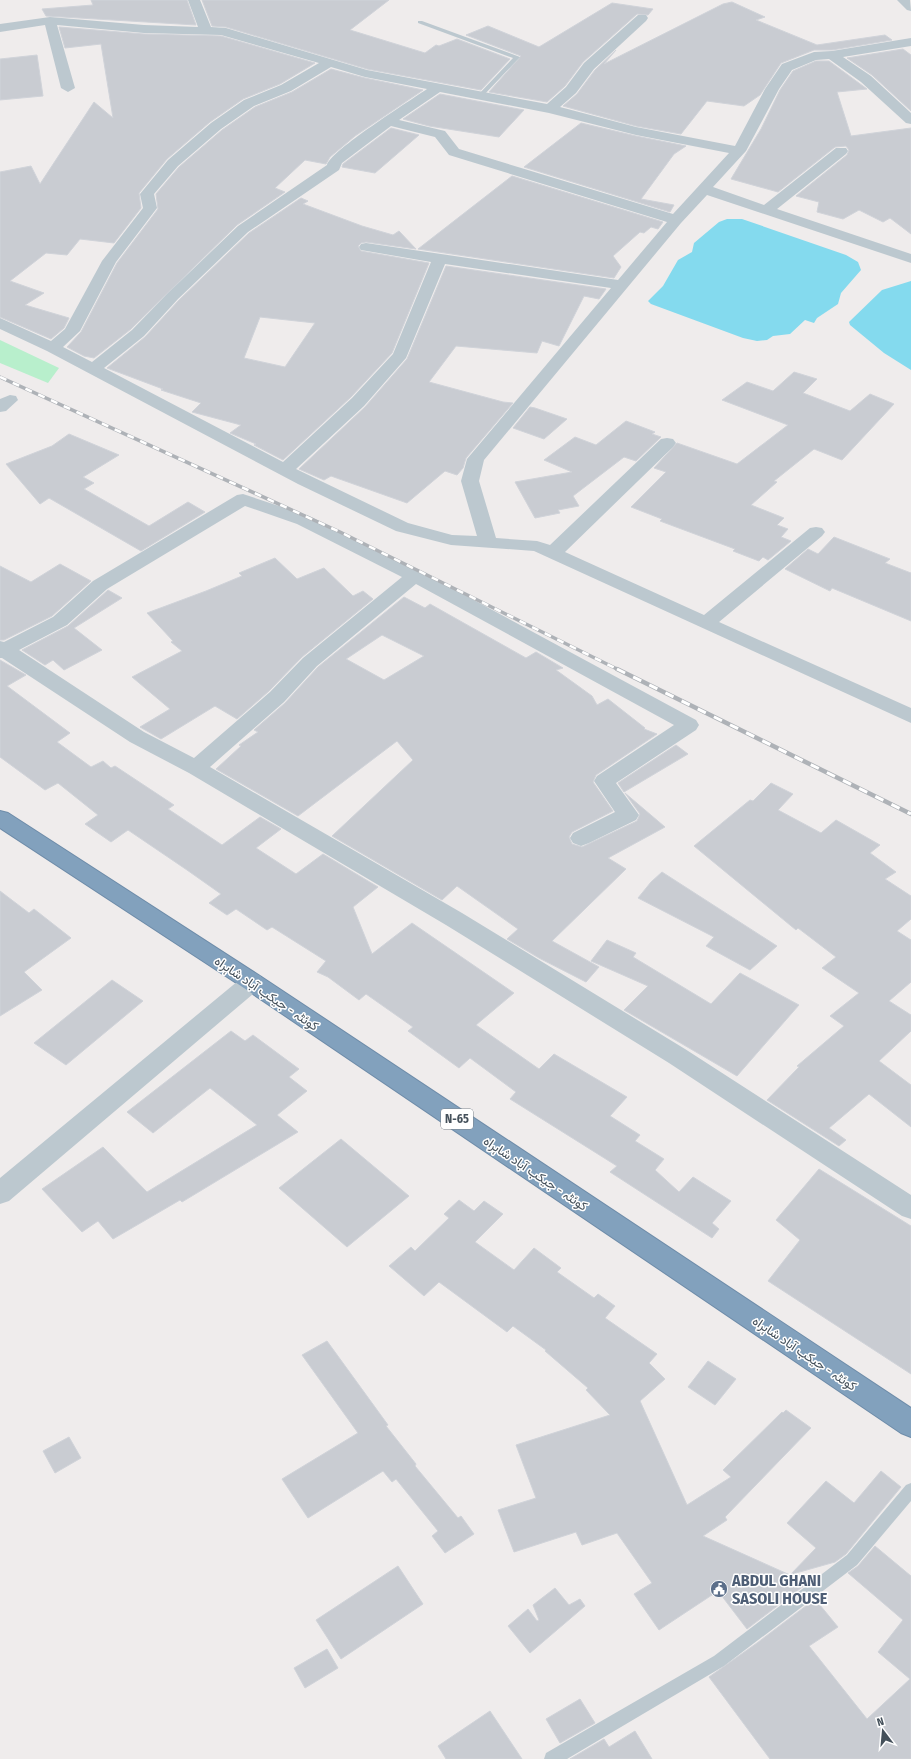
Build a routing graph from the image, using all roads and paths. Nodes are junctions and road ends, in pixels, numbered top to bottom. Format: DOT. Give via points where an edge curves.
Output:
graph roads {
  1 [pos="194,0"];
  2 [pos="903,0"];
  3 [pos="911,7"];
  4 [pos="642,18"];
  5 [pos="50,21"];
  6 [pos="420,22"];
  7 [pos="0,28"];
  8 [pos="206,30"];
  9 [pos="911,42"];
  10 [pos="832,55"];
  11 [pos="330,62"];
  12 [pos="438,87"];
  13 [pos="68,88"];
  14 [pos="481,95"];
  15 [pos="550,109"];
  16 [pos="911,120"];
  17 [pos="390,122"];
  18 [pos="739,151"];
  19 [pos="841,151"];
  20 [pos="704,189"];
  21 [pos="768,209"];
  22 [pos="676,220"];
  23 [pos="366,247"];
  24 [pos="911,259"];
  25 [pos="439,260"];
  26 [pos="621,285"];
  27 [pos="0,323"];
  28 [pos="53,348"];
  29 [pos="93,369"];
  30 [pos="667,443"];
  31 [pos="285,469"];
  32 [pos="816,532"];
  33 [pos="488,542"];
  34 [pos="553,553"];
  35 [pos="414,576"];
  36 [pos="706,623"];
  37 [pos="1,650"];
  38 [pos="911,716"];
  39 [pos="196,768"];
  40 [pos="0,818"];
  41 [pos="581,838"];
  42 [pos="252,982"];
  43 [pos="0,1193"];
  44 [pos="911,1208"];
  45 [pos="911,1424"];
  46 [pos="911,1490"];
  47 [pos="552,1759"];
  1 -- 8 [label="street"];
  2 -- 3 [label="street"];
  4 -- 15 [label="street" via="589,66 570,90"];
  5 -- 7 [label="street"];
  5 -- 8 [label="street" via="144,29"];
  5 -- 13 [label="street"];
  6 -- 14 [label="lane" via="517,57"];
  8 -- 11 [label="street" via="222,30"];
  9 -- 10 [label="street"];
  10 -- 16 [label="street" via="866,79"];
  10 -- 18 [label="street" via="814,56 787,67 772,89"];
  11 -- 12 [label="street" via="365,73"];
  11 -- 28 [label="street" via="286,88 249,103 216,126 173,163 147,194 150,208 109,261 72,331"];
  12 -- 14 [label="street"];
  12 -- 17 [label="street"];
  14 -- 15 [label="street"];
  15 -- 18 [label="street" via="636,131"];
  17 -- 22 [label="street" via="440,134 454,152"];
  17 -- 29 [label="street" via="358,143 335,162 334,167 243,229 138,333"];
  18 -- 20 [label="street"];
  19 -- 21 [label="street"];
  20 -- 21 [label="street"];
  20 -- 22 [label="street"];
  21 -- 24 [label="street"];
  22 -- 26 [label="street"];
  23 -- 25 [label="street"];
  25 -- 26 [label="street"];
  25 -- 31 [label="street" via="400,355 358,402"];
  26 -- 33 [label="street" via="476,459 470,481"];
  27 -- 28 [label="street"];
  28 -- 29 [label="street"];
  29 -- 31 [label="street"];
  30 -- 34 [label="street"];
  31 -- 33 [label="street" via="402,527 451,540"];
  32 -- 36 [label="street"];
  33 -- 34 [label="street" via="537,546"];
  34 -- 36 [label="street"];
  35 -- 37 [label="street" via="303,520 243,499 100,585 60,621"];
  35 -- 39 [label="street" via="310,662 277,697"];
  35 -- 41 [label="street" via="689,725 604,781 628,815"];
  36 -- 38 [label="street"];
  37 -- 39 [label="street" via="137,738"];
  39 -- 44 [label="street" via="454,919 671,1052"];
  40 -- 42 [label="highway, کوئٹہ - جیکب آباد شاہراہ / N-65"];
  42 -- 43 [label="street"];
  42 -- 45 [label="highway, کوئٹہ - جیکب آباد شاہراہ / N-65"];
  46 -- 47 [label="lane" via="852,1560 719,1661"];
}
